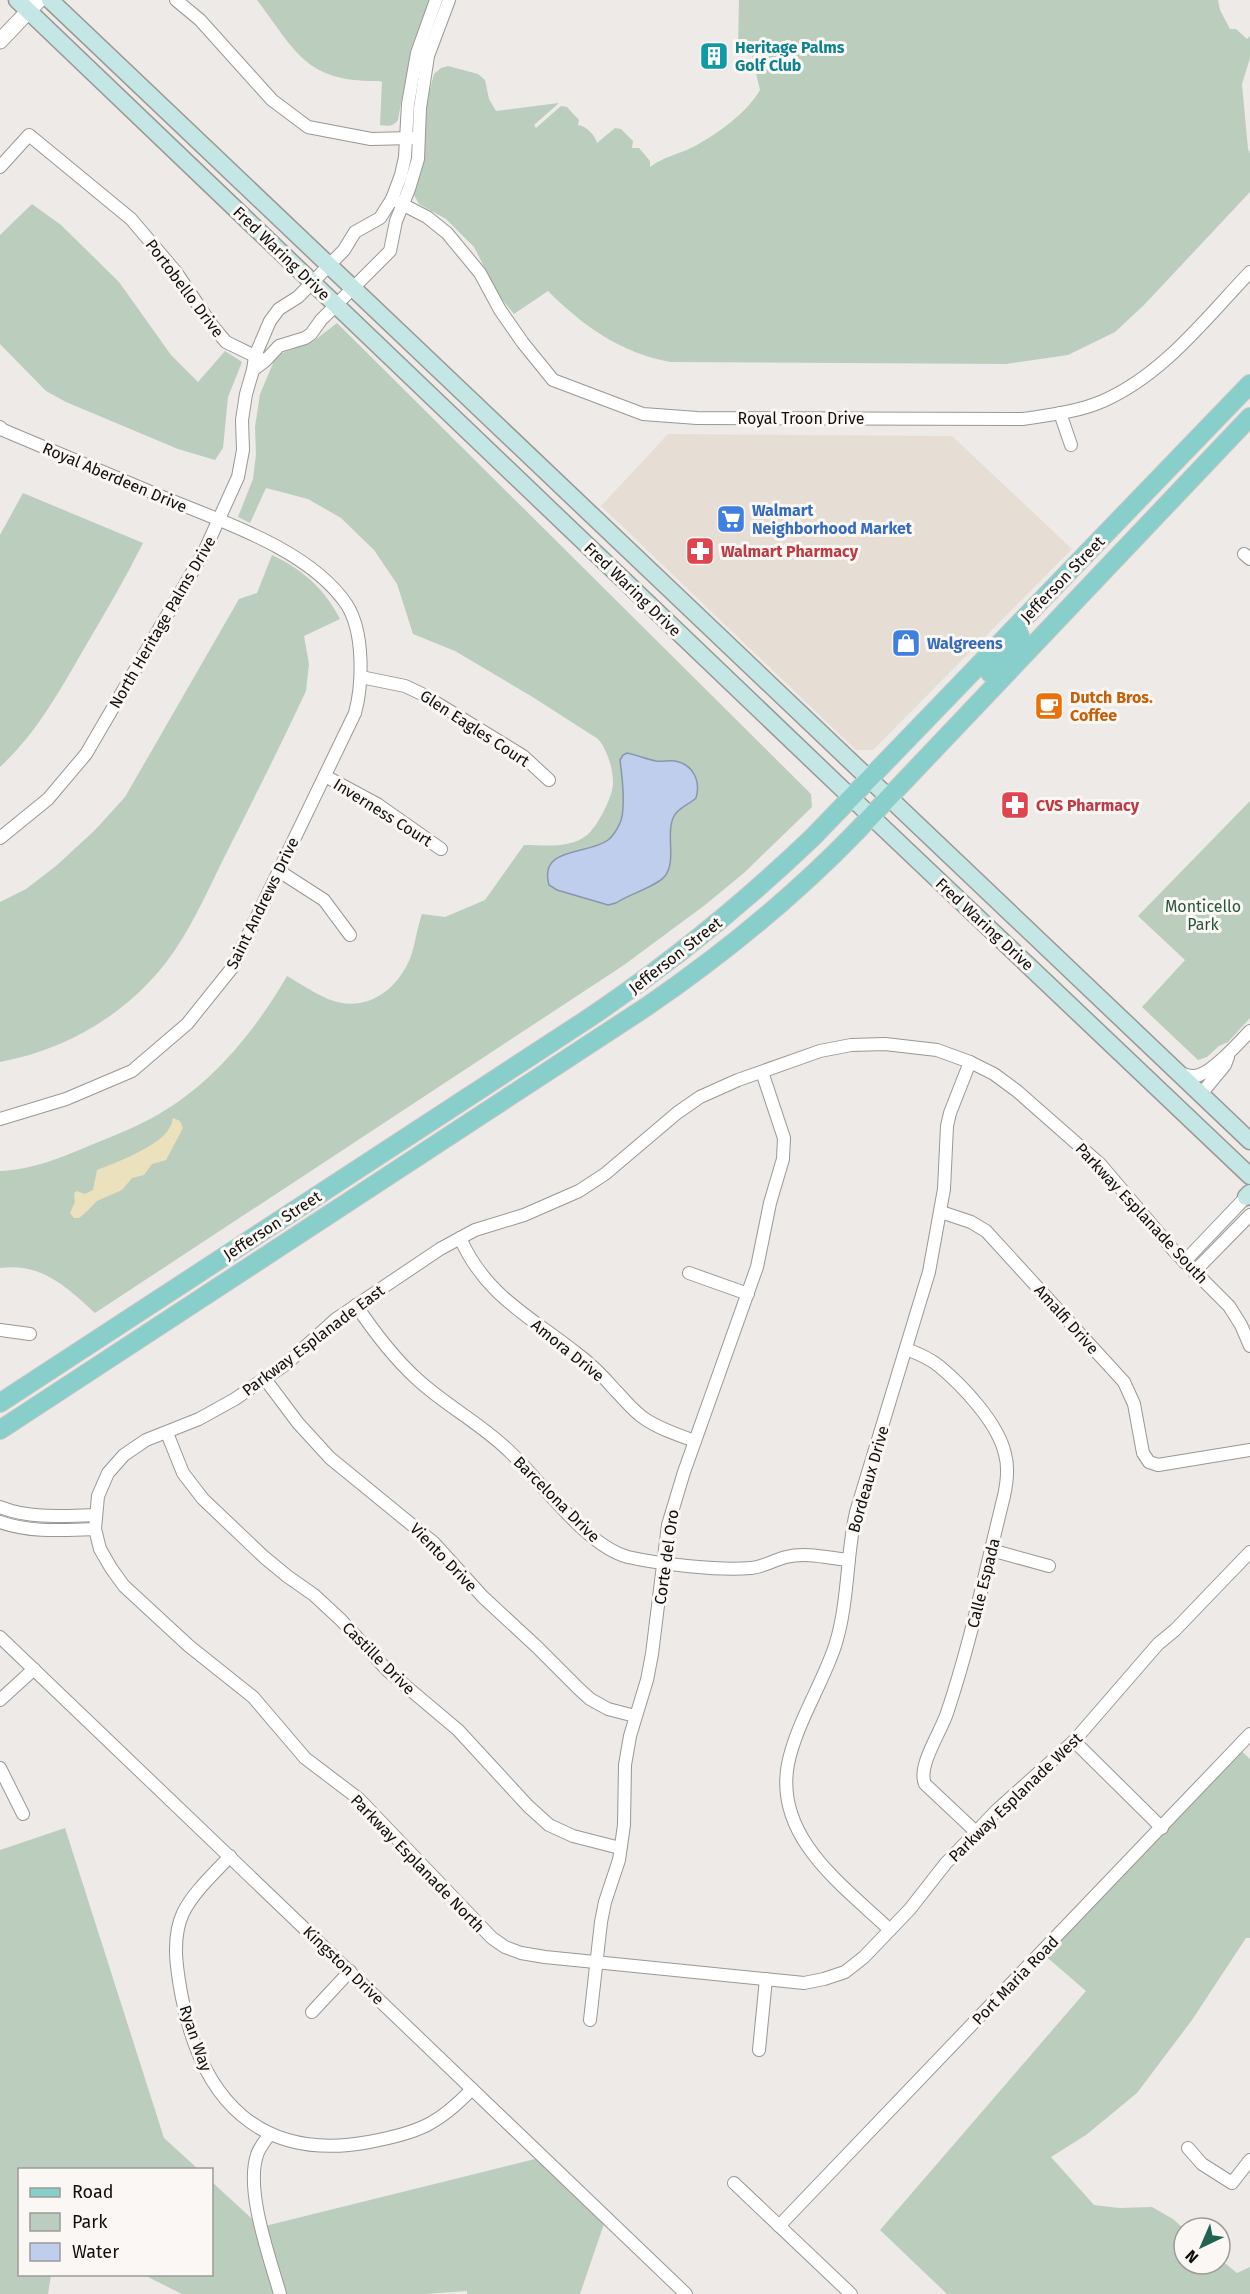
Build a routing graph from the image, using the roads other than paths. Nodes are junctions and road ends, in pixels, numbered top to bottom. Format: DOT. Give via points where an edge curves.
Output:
graph roads {
  1 [pos="50,0"];
  2 [pos="176,0"];
  3 [pos="436,0"];
  4 [pos="449,0"];
  5 [pos="28,4"];
  6 [pos="0,41"];
  7 [pos="413,138"];
  8 [pos="0,167"];
  9 [pos="392,199"];
  10 [pos="404,205"];
  11 [pos="328,266"];
  12 [pos="1250,272"];
  13 [pos="313,282"];
  14 [pos="352,288"];
  15 [pos="336,304"];
  16 [pos="260,359"];
  17 [pos="1250,384"];
  18 [pos="1250,401"];
  19 [pos="1250,412"];
  20 [pos="1060,413"];
  21 [pos="1250,417"];
  22 [pos="1,431"];
  23 [pos="1071,445"];
  24 [pos="1182,454"];
  25 [pos="219,521"];
  26 [pos="1090,586"];
  27 [pos="1012,630"];
  28 [pos="361,677"];
  29 [pos="976,705"];
  30 [pos="326,776"];
  31 [pos="869,779"];
  32 [pos="549,780"];
  33 [pos="851,798"];
  34 [pos="888,798"];
  35 [pos="871,816"];
  36 [pos="0,838"];
  37 [pos="441,849"];
  38 [pos="279,871"];
  39 [pos="992,931"];
  40 [pos="350,935"];
  41 [pos="1066,968"];
  42 [pos="1250,1031"];
  43 [pos="851,1045"];
  44 [pos="1113,1046"];
  45 [pos="1228,1056"];
  46 [pos="970,1062"];
  47 [pos="762,1072"];
  48 [pos="1179,1073"];
  49 [pos="1201,1094"];
  50 [pos="0,1119"];
  51 [pos="1250,1141"];
  52 [pos="1250,1176"];
  53 [pos="1248,1195"];
  54 [pos="941,1212"];
  55 [pos="1250,1215"];
  56 [pos="460,1238"];
  57 [pos="1184,1262"];
  58 [pos="1194,1272"];
  59 [pos="689,1273"];
  60 [pos="748,1294"];
  61 [pos="356,1305"];
  62 [pos="0,1330"];
  63 [pos="30,1334"];
  64 [pos="1250,1346"];
  65 [pos="906,1348"];
  66 [pos="265,1379"];
  67 [pos="0,1403"];
  68 [pos="0,1430"];
  69 [pos="167,1432"];
  70 [pos="695,1441"];
  71 [pos="1250,1450"];
  72 [pos="0,1507"];
  73 [pos="0,1522"];
  74 [pos="95,1522"];
  75 [pos="991,1550"];
  76 [pos="1250,1552"];
  77 [pos="849,1560"];
  78 [pos="663,1562"];
  79 [pos="1049,1566"];
  80 [pos="0,1637"];
  81 [pos="34,1669"];
  82 [pos="0,1700"];
  83 [pos="635,1716"];
  84 [pos="1250,1734"];
  85 [pos="1074,1742"];
  86 [pos="0,1768"];
  87 [pos="23,1814"];
  88 [pos="1162,1828"];
  89 [pos="976,1832"];
  90 [pos="620,1848"];
  91 [pos="230,1856"];
  92 [pos="890,1930"];
  93 [pos="596,1963"];
  94 [pos="350,1971"];
  95 [pos="680,1971"];
  96 [pos="766,1979"];
  97 [pos="312,2012"];
  98 [pos="590,2020"];
  99 [pos="759,2050"];
  100 [pos="472,2089"];
  101 [pos="269,2135"];
  102 [pos="1188,2148"];
  103 [pos="1250,2160"];
  104 [pos="734,2183"];
  105 [pos="779,2226"];
  106 [pos="280,2294"];
  107 [pos="686,2294"];
  108 [pos="851,2294"];
  1 -- 11 [label="main road, Fred Waring Drive"];
  2 -- 7 [label="street" via="200,20 272,100 308,127 371,139"];
  3 -- 7 [label="street" via="417,53 409,96"];
  4 -- 7 [label="street" via="426,65"];
  5 -- 6 [label="street"];
  5 -- 13 [label="main road, Fred Waring Drive"];
  7 -- 9 [label="street, North Heritage Palms Drive"];
  7 -- 10 [label="street" via="416,171"];
  8 -- 16 [label="street, Portobello Drive" via="30,135 131,219 176,272 226,342"];
  9 -- 10 [label="street, Royal Troon Drive"];
  9 -- 11 [label="street, North Heritage Palms Drive" via="380,219 355,232"];
  10 -- 14 [label="street" via="390,251"];
  10 -- 20 [label="street, Royal Troon Drive" via="447,233 480,273 500,310 553,380 643,414 697,418 1023,419"];
  11 -- 13 [label="street, North Heritage Palms Drive"];
  11 -- 14 [label="main road, Fred Waring Drive"];
  12 -- 20 [label="street, Royal Troon Drive" via="1175,351 1139,380 1103,401"];
  13 -- 15 [label="main road, Fred Waring Drive"];
  13 -- 16 [label="street, North Heritage Palms Drive" via="274,314"];
  14 -- 15 [label="street"];
  14 -- 31 [label="main road, Fred Waring Drive"];
  15 -- 16 [label="street" via="311,334 279,346"];
  15 -- 33 [label="main road, Fred Waring Drive"];
  16 -- 25 [label="street, North Heritage Palms Drive" via="243,407 238,477"];
  17 -- 24 [label="main road, Jefferson Street"];
  18 -- 19 [label="main road"];
  20 -- 23 [label="street"];
  21 -- 26 [label="main road, Jefferson Street"];
  22 -- 25 [label="street, Royal Aberdeen Drive"];
  24 -- 26 [label="main road" via="1139,515 1085,574"];
  24 -- 27 [label="main road, Jefferson Street"];
  25 -- 28 [label="street, Royal Aberdeen Drive" via="293,556 328,582 348,608 359,643"];
  25 -- 36 [label="street, North Heritage Palms Drive" via="86,754 48,799"];
  26 -- 29 [label="main road, Jefferson Street"];
  27 -- 29 [label="main road" via="1020,640 989,675"];
  27 -- 31 [label="main road, Jefferson Street"];
  28 -- 30 [label="street, Saint Andrews Drive" via="355,712"];
  28 -- 32 [label="street, Glen Eagles Court" via="405,686 422,694 524,756"];
  29 -- 34 [label="main road, Jefferson Street"];
  30 -- 37 [label="street, Inverness Court" via="377,804"];
  30 -- 38 [label="street, Saint Andrews Drive"];
  31 -- 33 [label="main road, Jefferson Street"];
  31 -- 34 [label="main road, Fred Waring Drive"];
  33 -- 35 [label="main road, Fred Waring Drive"];
  33 -- 67 [label="main road, Jefferson Street" via="741,903 636,987"];
  34 -- 35 [label="main road, Jefferson Street"];
  34 -- 41 [label="main road, Fred Waring Drive"];
  35 -- 39 [label="main road, Fred Waring Drive"];
  35 -- 68 [label="main road, Jefferson Street" via="758,925 698,971"];
  38 -- 40 [label="street" via="324,900"];
  38 -- 50 [label="street, Saint Andrews Drive" via="232,968 187,1024 132,1071 66,1099"];
  39 -- 41 [label="main road" via="1002,934 1048,972 1057,974"];
  39 -- 44 [label="main road, Fred Waring Drive"];
  41 -- 48 [label="main road, Fred Waring Drive"];
  42 -- 45 [label="street"];
  43 -- 46 [label="street, Parkway Esplanade South" via="914,1046"];
  43 -- 47 [label="street, Parkway Esplanade East" via="820,1051"];
  44 -- 49 [label="main road" via="1141,1061 1183,1097 1192,1100"];
  44 -- 52 [label="main road, Fred Waring Drive"];
  45 -- 48 [label="street" via="1196,1076"];
  45 -- 49 [label="street"];
  46 -- 54 [label="street, Bordeaux Drive" via="950,1113"];
  46 -- 57 [label="street, Parkway Esplanade South" via="1017,1091 1100,1164"];
  47 -- 56 [label="street, Parkway Esplanade East" via="700,1097 579,1191"];
  47 -- 60 [label="street, Corte del Oro" via="784,1138 783,1160"];
  48 -- 49 [label="main road, Fred Waring Drive"];
  49 -- 51 [label="main road, Fred Waring Drive"];
  53 -- 57 [label="street"];
  54 -- 65 [label="street, Bordeaux Drive"];
  54 -- 71 [label="street, Amalfi Drive" via="986,1231 1124,1382 1134,1404 1143,1453 1149,1462 1158,1465"];
  55 -- 58 [label="street"];
  56 -- 61 [label="street, Parkway Esplanade East"];
  56 -- 70 [label="street, Amora Drive" via="469,1259 513,1307 576,1353 643,1418"];
  57 -- 58 [label="street, Parkway Esplanade South"];
  58 -- 64 [label="street, Parkway Esplanade South" via="1229,1306"];
  59 -- 60 [label="street"];
  60 -- 70 [label="street, Corte del Oro"];
  61 -- 66 [label="street, Parkway Esplanade East"];
  61 -- 78 [label="street, Barcelona Drive" via="405,1368 509,1450 587,1532 627,1556"];
  62 -- 63 [label="street"];
  65 -- 75 [label="street, Calle Espada" via="938,1365 996,1431 1006,1455 1008,1476"];
  65 -- 77 [label="street, Bordeaux Drive" via="856,1512"];
  66 -- 69 [label="street, Parkway Esplanade East" via="218,1409"];
  66 -- 83 [label="street, Viento Drive" via="330,1458 434,1543 483,1597 579,1689 608,1709"];
  69 -- 74 [label="street, Parkway Esplanade East" via="124,1455 108,1473 98,1496"];
  69 -- 90 [label="street, Castille Drive" via="183,1473 203,1499 264,1557 341,1620 387,1671 458,1730 528,1806 549,1825 573,1836"];
  70 -- 78 [label="street, Corte del Oro" via="668,1525"];
  72 -- 74 [label="street" via="20,1514"];
  73 -- 74 [label="street" via="37,1530"];
  74 -- 93 [label="street, Parkway Esplanade North" via="100,1549 124,1586 189,1646 253,1697 305,1758 359,1799 492,1938 521,1953"];
  75 -- 79 [label="street"];
  75 -- 89 [label="street, Calle Espada" via="956,1686 922,1777"];
  76 -- 85 [label="street, Parkway Esplanade West" via="1158,1644"];
  77 -- 78 [label="street, Barcelona Drive" via="787,1556 753,1568"];
  77 -- 92 [label="street, Bordeaux Drive" via="841,1625 797,1737 788,1764 787,1785 798,1832 813,1854"];
  78 -- 83 [label="street, Corte del Oro" via="652,1654"];
  80 -- 81 [label="street, Kingston Drive"];
  81 -- 82 [label="street"];
  81 -- 91 [label="street, Kingston Drive"];
  83 -- 90 [label="street, Corte del Oro" via="625,1765"];
  84 -- 88 [label="street, Port Maria Road"];
  85 -- 88 [label="street"];
  85 -- 89 [label="street, Parkway Esplanade West"];
  86 -- 87 [label="street"];
  88 -- 105 [label="street, Port Maria Road"];
  89 -- 92 [label="street, Parkway Esplanade West"];
  90 -- 93 [label="street, Corte del Oro" via="605,1902"];
  91 -- 94 [label="street, Kingston Drive"];
  91 -- 101 [label="street, Ryan Way" via="183,1913 176,1944 177,1974 192,2038 212,2081 238,2113"];
  92 -- 96 [label="street, Parkway Esplanade West" via="845,1972 804,1983"];
  93 -- 95 [label="street, Parkway Esplanade North"];
  93 -- 98 [label="street, Corte del Oro"];
  94 -- 97 [label="street"];
  94 -- 100 [label="street, Kingston Drive"];
  95 -- 96 [label="street, Parkway Esplanade West"];
  96 -- 99 [label="street"];
  100 -- 101 [label="street, Ryan Way" via="435,2122 403,2135 341,2147 312,2146"];
  100 -- 107 [label="street, Kingston Drive"];
  101 -- 106 [label="street" via="256,2155 254,2184 257,2214"];
  102 -- 103 [label="street" via="1202,2164 1232,2183"];
  104 -- 105 [label="street"];
  105 -- 108 [label="street"];
}
